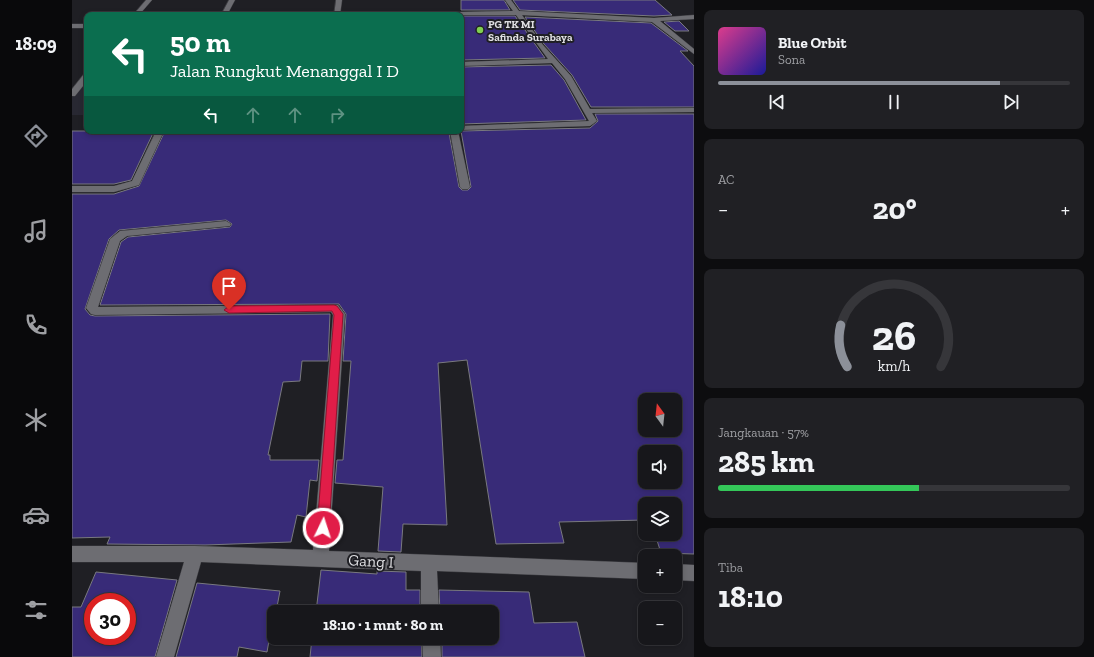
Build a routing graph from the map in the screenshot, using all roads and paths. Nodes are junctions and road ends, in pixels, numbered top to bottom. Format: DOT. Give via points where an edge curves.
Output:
graph roads {
  1 [pos="149,0"];
  2 [pos="232,0"];
  3 [pos="339,0"];
  4 [pos="508,0"];
  5 [pos="139,12"];
  6 [pos="226,12"];
  7 [pos="337,12"];
  8 [pos="518,13"];
  9 [pos="464,14"];
  10 [pos="694,17"];
  11 [pos="654,20"];
  12 [pos="72,26"];
  13 [pos="84,26"];
  14 [pos="694,52"];
  15 [pos="554,62"];
  16 [pos="464,64"];
  17 [pos="84,80"];
  18 [pos="72,94"];
  19 [pos="694,110"];
  20 [pos="588,111"];
  21 [pos="464,128"];
  22 [pos="159,134"];
  23 [pos="455,134"];
  24 [pos="465,187"];
  25 [pos="72,189"];
  26 [pos="226,224"];
  27 [pos="72,554"];
  28 [pos="195,554"];
  29 [pos="320,559"];
  30 [pos="429,564"];
  31 [pos="638,571"];
  32 [pos="682,572"];
  33 [pos="694,573"];
  34 [pos="430,605"];
  35 [pos="431,645"];
  36 [pos="165,657"];
  37 [pos="432,657"];
  1 -- 5 [label="street"];
  2 -- 6 [label="street"];
  3 -- 7 [label="street"];
  4 -- 8 [label="street"];
  8 -- 9 [label="street"];
  8 -- 11 [label="street"];
  8 -- 15 [label="street"];
  10 -- 11 [label="street"];
  11 -- 14 [label="street"];
  12 -- 13 [label="street"];
  15 -- 16 [label="street"];
  15 -- 20 [label="street" via="568,78"];
  17 -- 18 [label="street"];
  19 -- 20 [label="street"];
  20 -- 21 [label="street" via="593,118 590,124"];
  22 -- 25 [label="street" via="136,183 119,188"];
  23 -- 24 [label="street"];
  26 -- 29 [label="street" via="124,233 115,239 92,308 95,311 334,308 337,311 339,314"];
  27 -- 28 [label="street, Gang I"];
  28 -- 29 [label="street, Gang I"];
  28 -- 36 [label="street"];
  29 -- 30 [label="street, Gang I"];
  30 -- 31 [label="street, Gang I"];
  30 -- 34 [label="street"];
  32 -- 33 [label="street"];
  35 -- 37 [label="street"];
}
